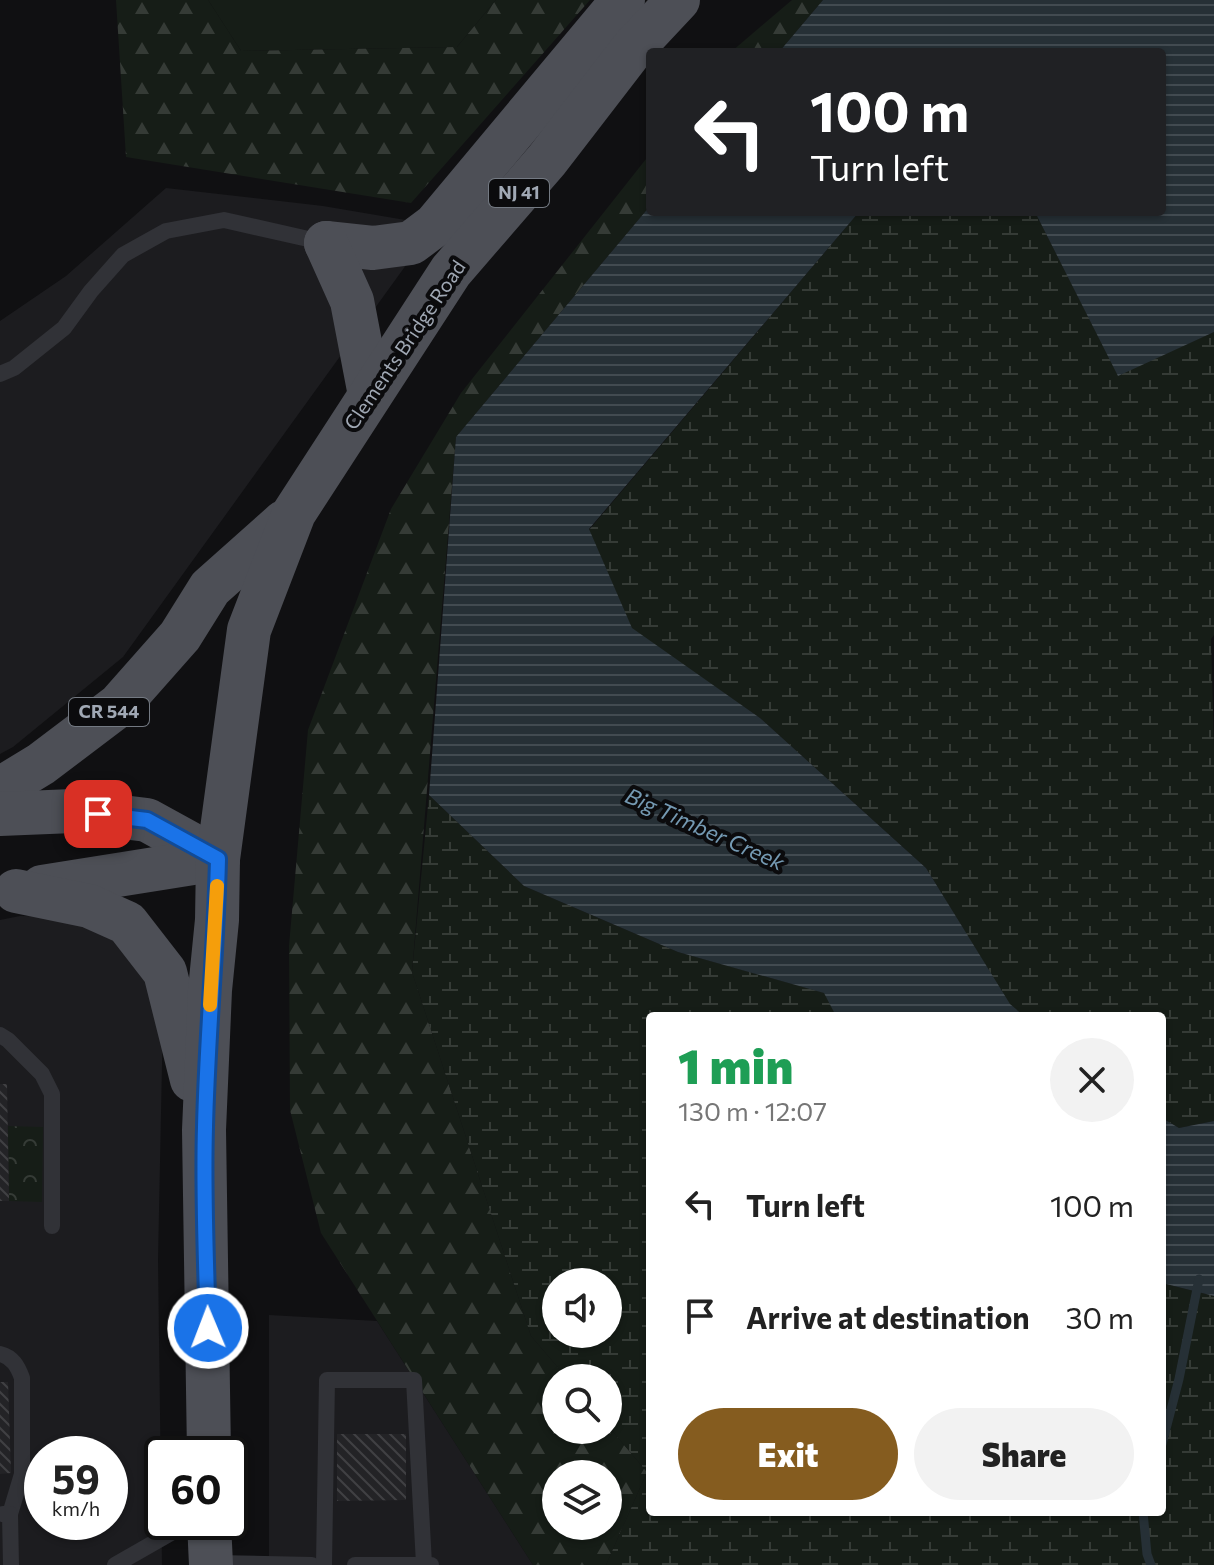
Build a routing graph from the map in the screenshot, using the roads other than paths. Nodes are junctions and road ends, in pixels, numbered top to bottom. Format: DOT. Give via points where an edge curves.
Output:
graph roads {
  1 [pos="623,0"];
  2 [pos="678,0"];
  3 [pos="326,243"];
  4 [pos="0,374"];
  5 [pos="370,395"];
  6 [pos="294,513"];
  7 [pos="0,789"];
  8 [pos="0,814"];
  9 [pos="218,859"];
  10 [pos="8,893"];
  11 [pos="0,1035"];
  12 [pos="204,1130"];
  13 [pos="52,1226"];
  14 [pos="0,1354"];
  15 [pos="209,1436"];
  16 [pos="5,1514"];
  17 [pos="159,1540"];
  18 [pos="211,1550"];
  19 [pos="428,1564"];
  20 [pos="11,1565"];
  21 [pos="115,1565"];
  22 [pos="312,1565"];
  23 [pos="324,1565"];
  24 [pos="355,1565"];
  1 -- 3 [label="main road" via="435,225 411,243 373,248"];
  2 -- 5 [label="main road, Clements Bridge Road / NJ 41" via="451,271"];
  3 -- 4 [label="lane" via="224,220 166,231 123,255 64,328"];
  3 -- 5 [label="main road" via="352,301"];
  5 -- 6 [label="main road, Clements Bridge Road / NJ 41"];
  6 -- 7 [label="main road, Clements Bridge Road / CR 544" via="210,588 180,636 119,705"];
  6 -- 9 [label="main road, Clements Bridge Road / NJ 41" via="249,630"];
  8 -- 9 [label="main road" via="73,811 147,820"];
  9 -- 10 [label="main road"];
  9 -- 12 [label="main road, NJ 41"];
  10 -- 12 [label="main road" via="89,906 127,923 165,972"];
  11 -- 13 [label="lane" via="42,1074 52,1094"];
  12 -- 15 [label="main road, NJ 41"];
  14 -- 16 [label="lane" via="17,1366 22,1378 22,1474"];
  16 -- 20 [label="lane"];
  17 -- 21 [label="lane"];
  18 -- 22 [label="lane"];
  19 -- 23 [label="lane" via="414,1380 327,1380"];
  19 -- 24 [label="lane"];
}
